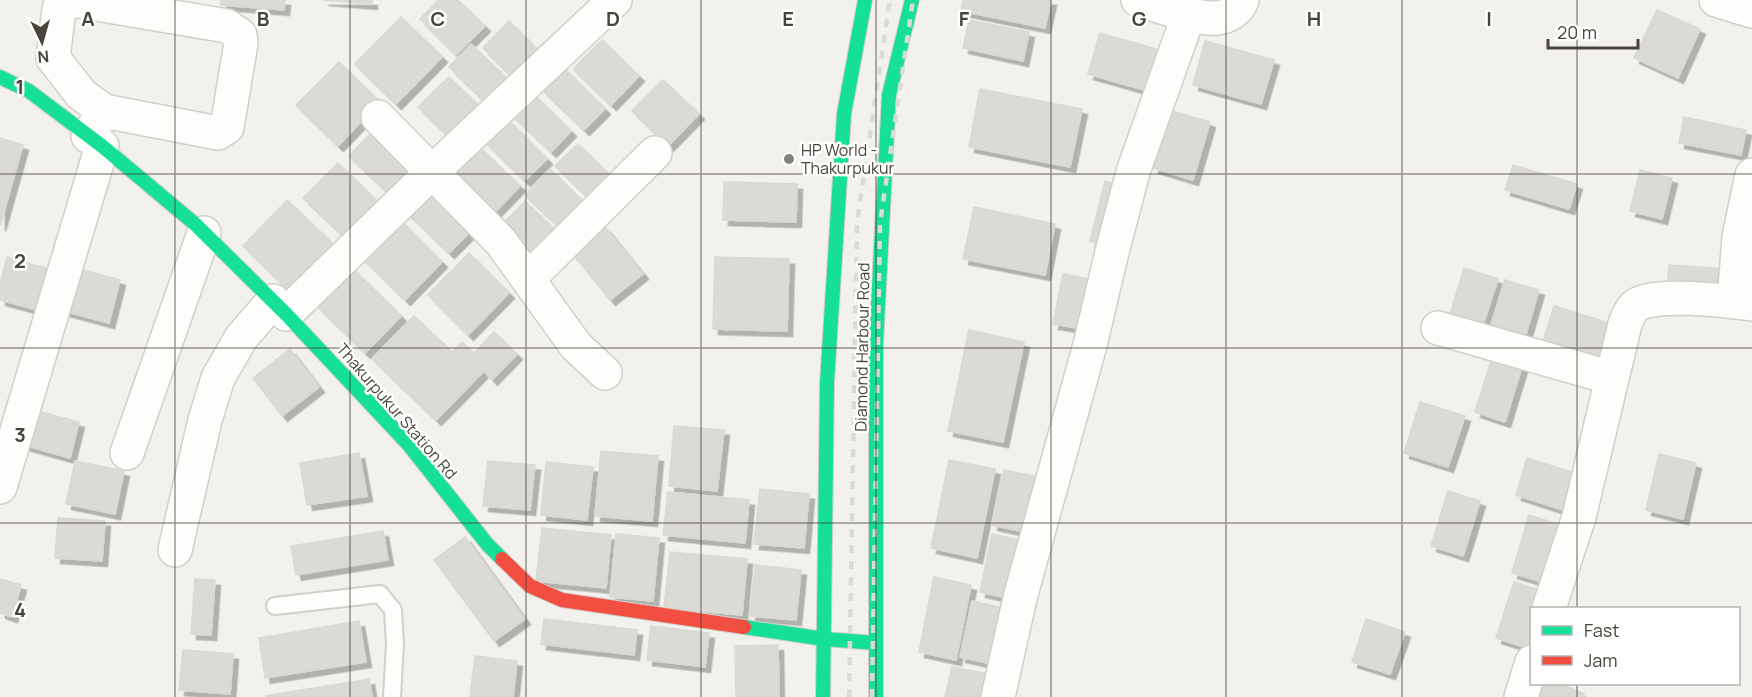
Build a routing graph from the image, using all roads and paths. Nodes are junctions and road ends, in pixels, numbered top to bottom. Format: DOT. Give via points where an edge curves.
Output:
graph roads {
  1 [pos="615,0"];
  2 [pos="864,0"];
  3 [pos="912,0"];
  4 [pos="1137,0"];
  5 [pos="1242,0"];
  6 [pos="1716,0"];
  7 [pos="1752,11"];
  8 [pos="1189,14"];
  9 [pos="0,77"];
  10 [pos="378,117"];
  11 [pos="88,121"];
  12 [pos="655,153"];
  13 [pos="433,171"];
  14 [pos="1752,175"];
  15 [pos="204,233"];
  16 [pos="529,278"];
  17 [pos="1743,303"];
  18 [pos="280,307"];
  19 [pos="1438,328"];
  20 [pos="605,373"];
  21 [pos="1612,378"];
  22 [pos="127,453"];
  23 [pos="0,487"];
  24 [pos="175,550"];
  25 [pos="275,606"];
  26 [pos="1550,607"];
  27 [pos="824,639"];
  28 [pos="876,643"];
  29 [pos="1530,668"];
  30 [pos="392,697"];
  31 [pos="823,697"];
  32 [pos="876,697"];
  33 [pos="998,697"];
  34 [pos="1521,697"];
  1 -- 13 [label="street"];
  2 -- 27 [label="main road, Diamond Harbour Road" via="844,114 827,383"];
  3 -- 28 [label="main road, Diamond Harbour Road" via="889,95 876,344"];
  4 -- 8 [label="street"];
  5 -- 8 [label="street" via="1230,16 1215,19"];
  6 -- 7 [label="street"];
  8 -- 33 [label="street" via="1134,172 1020,598"];
  9 -- 11 [label="main road, Thakurpukur Station Rd"];
  10 -- 13 [label="street"];
  11 -- 11 [label="street" via="218,134 227,127 240,34 227,26 68,2 59,9 53,58"];
  11 -- 15 [label="main road, Thakurpukur Station Rd"];
  11 -- 23 [label="street"];
  12 -- 16 [label="street"];
  13 -- 16 [label="street" via="501,242"];
  13 -- 18 [label="street"];
  14 -- 17 [label="street" via="1739,237"];
  15 -- 18 [label="main road, Thakurpukur Station Rd"];
  15 -- 22 [label="street"];
  16 -- 20 [label="street" via="576,346"];
  17 -- 21 [label="street" via="1668,298 1650,299 1634,306 1625,324"];
  18 -- 24 [label="street" via="241,338 218,378"];
  18 -- 27 [label="main road, Thakurpukur Station Rd" via="409,445 487,544 530,586 562,600"];
  19 -- 21 [label="street"];
  21 -- 26 [label="street" via="1579,517"];
  25 -- 30 [label="lane" via="380,594 393,610"];
  27 -- 28 [label="main road, Thakurpukur Station Rd"];
  27 -- 31 [label="main road, Diamond Harbour Road"];
  28 -- 32 [label="main road, Diamond Harbour Road"];
  29 -- 34 [label="street"];
}
